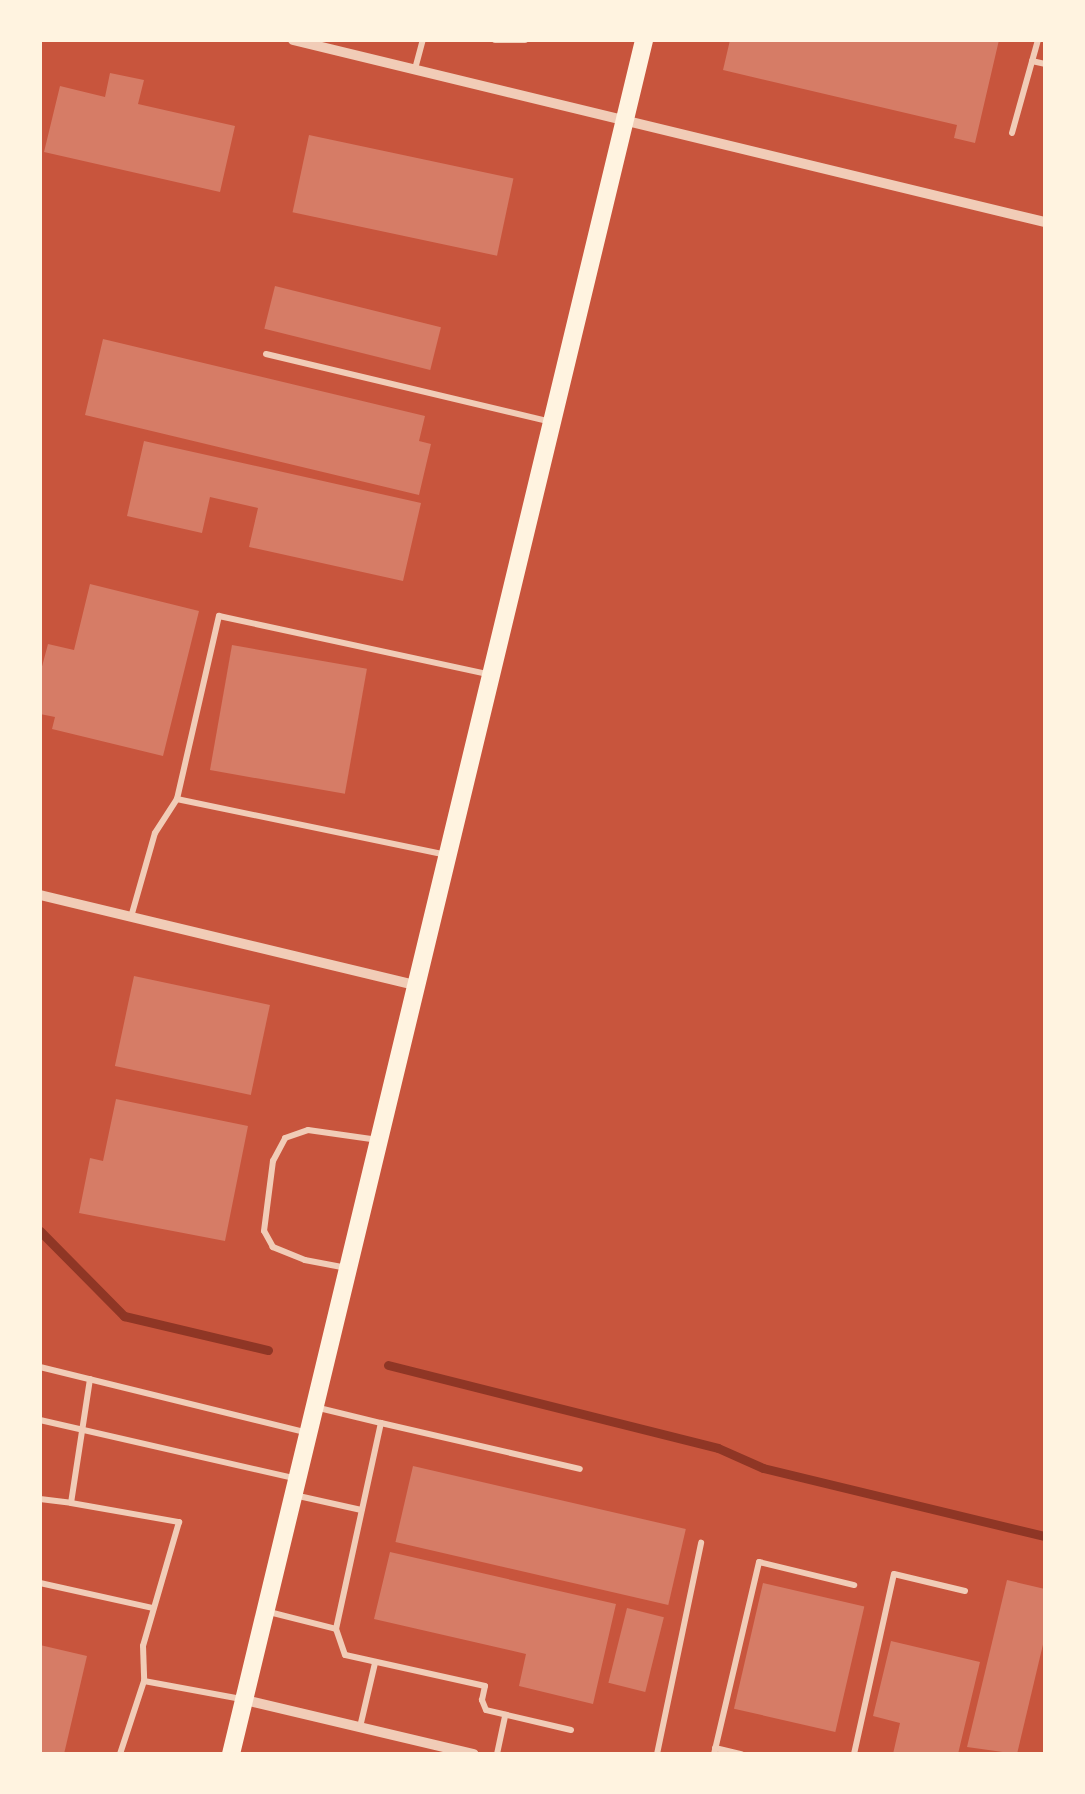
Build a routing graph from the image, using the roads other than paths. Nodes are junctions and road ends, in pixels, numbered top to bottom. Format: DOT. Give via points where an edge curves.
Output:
graph roads {
  1 [pos="293,40"];
  2 [pos="423,40"];
  3 [pos="495,40"];
  4 [pos="525,40"];
  5 [pos="644,40"];
  6 [pos="1038,40"];
  7 [pos="1032,61"];
  8 [pos="1045,64"];
  9 [pos="415,69"];
  10 [pos="625,118"];
  11 [pos="1012,133"];
  12 [pos="1045,222"];
  13 [pos="266,354"];
  14 [pos="552,422"];
  15 [pos="491,675"];
  16 [pos="178,799"];
  17 [pos="448,855"];
  18 [pos="40,895"];
  19 [pos="132,917"];
  20 [pos="416,985"];
  21 [pos="379,1140"];
  22 [pos="349,1268"];
  23 [pos="40,1366"];
  24 [pos="90,1379"];
  25 [pos="315,1407"];
  26 [pos="40,1420"];
  27 [pos="380,1423"];
  28 [pos="82,1430"];
  29 [pos="309,1433"];
  30 [pos="580,1469"];
  31 [pos="296,1487"];
  32 [pos="40,1498"];
  33 [pos="71,1503"];
  34 [pos="361,1510"];
  35 [pos="701,1543"];
  36 [pos="40,1584"];
  37 [pos="854,1585"];
  38 [pos="965,1591"];
  39 [pos="153,1608"];
  40 [pos="266,1612"];
  41 [pos="336,1629"];
  42 [pos="375,1663"];
  43 [pos="144,1681"];
  44 [pos="244,1700"];
  45 [pos="506,1715"];
  46 [pos="360,1727"];
  47 [pos="571,1730"];
  48 [pos="714,1751"];
  49 [pos="120,1754"];
  50 [pos="232,1754"];
  51 [pos="472,1754"];
  52 [pos="497,1754"];
  53 [pos="657,1754"];
  54 [pos="741,1754"];
  55 [pos="854,1754"];
  1 -- 9 [label="street"];
  2 -- 9 [label="lane"];
  3 -- 4 [label="lane"];
  5 -- 10 [label="main road"];
  6 -- 7 [label="lane"];
  7 -- 8 [label="lane"];
  7 -- 11 [label="lane"];
  9 -- 10 [label="street"];
  10 -- 12 [label="street"];
  10 -- 14 [label="main road"];
  13 -- 14 [label="lane"];
  14 -- 15 [label="main road"];
  15 -- 16 [label="lane" via="219,616"];
  15 -- 17 [label="main road"];
  16 -- 17 [label="lane"];
  16 -- 19 [label="lane" via="155,832"];
  17 -- 20 [label="main road"];
  18 -- 19 [label="street"];
  19 -- 20 [label="street"];
  20 -- 21 [label="main road"];
  21 -- 22 [label="main road"];
  21 -- 22 [label="lane" via="308,1130 285,1138 274,1161 264,1231 273,1248"];
  22 -- 25 [label="main road"];
  23 -- 24 [label="lane"];
  24 -- 28 [label="lane"];
  24 -- 29 [label="lane"];
  25 -- 27 [label="lane"];
  25 -- 29 [label="main road"];
  26 -- 28 [label="lane"];
  27 -- 30 [label="lane"];
  27 -- 34 [label="lane"];
  28 -- 31 [label="lane"];
  28 -- 33 [label="lane"];
  29 -- 31 [label="main road"];
  31 -- 34 [label="lane"];
  31 -- 40 [label="main road"];
  32 -- 33 [label="lane"];
  33 -- 39 [label="lane" via="179,1522"];
  34 -- 41 [label="lane"];
  35 -- 53 [label="lane"];
  36 -- 39 [label="lane"];
  37 -- 48 [label="lane" via="759,1562"];
  38 -- 55 [label="lane" via="894,1574"];
  39 -- 43 [label="lane" via="143,1646"];
  40 -- 41 [label="lane"];
  40 -- 44 [label="main road"];
  41 -- 42 [label="lane" via="345,1655"];
  42 -- 45 [label="lane" via="485,1686 486,1710"];
  42 -- 46 [label="lane"];
  43 -- 44 [label="lane"];
  43 -- 49 [label="lane"];
  44 -- 46 [label="street"];
  44 -- 50 [label="main road"];
  45 -- 47 [label="lane"];
  45 -- 52 [label="lane"];
  46 -- 51 [label="street"];
  48 -- 54 [label="lane"];
}
